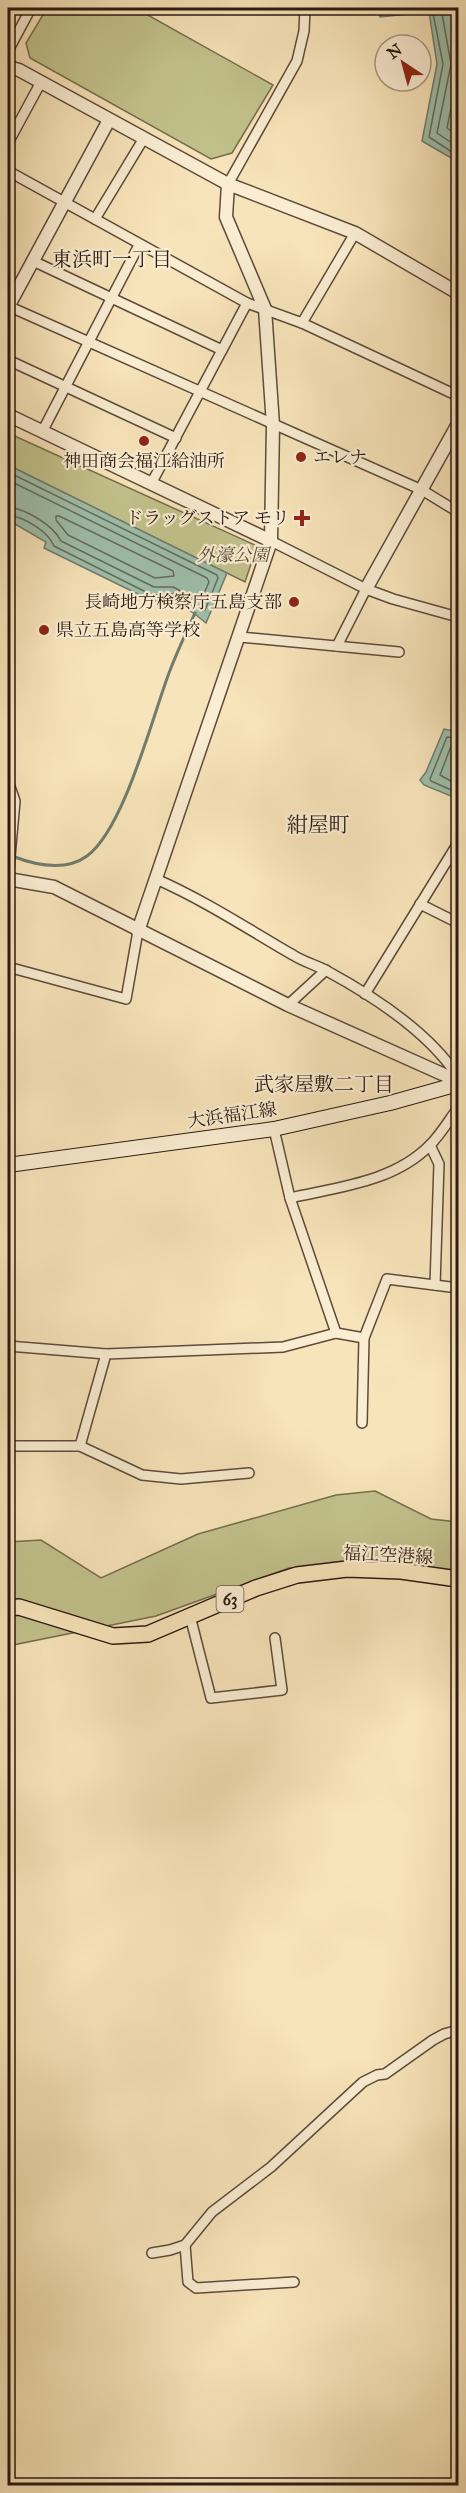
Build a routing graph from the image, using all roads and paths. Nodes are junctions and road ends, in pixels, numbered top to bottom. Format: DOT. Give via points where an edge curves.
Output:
graph roads {
  1 [pos="31,8"];
  2 [pos="305,8"];
  3 [pos="8,51"];
  4 [pos="8,67"];
  5 [pos="41,82"];
  6 [pos="109,120"];
  7 [pos="144,138"];
  8 [pos="8,143"];
  9 [pos="8,171"];
  10 [pos="228,184"];
  11 [pos="65,201"];
  12 [pos="95,219"];
  13 [pos="355,232"];
  14 [pos="139,245"];
  15 [pos="33,261"];
  16 [pos="459,294"];
  17 [pos="112,298"];
  18 [pos="247,303"];
  19 [pos="8,307"];
  20 [pos="265,309"];
  21 [pos="302,323"];
  22 [pos="88,342"];
  23 [pos="222,350"];
  24 [pos="8,360"];
  25 [pos="65,387"];
  26 [pos="200,392"];
  27 [pos="459,396"];
  28 [pos="8,416"];
  29 [pos="459,424"];
  30 [pos="273,425"];
  31 [pos="42,432"];
  32 [pos="176,438"];
  33 [pos="151,484"];
  34 [pos="422,490"];
  35 [pos="459,512"];
  36 [pos="271,542"];
  37 [pos="366,589"];
  38 [pos="459,617"];
  39 [pos="240,637"];
  40 [pos="337,646"];
  41 [pos="399,652"];
  42 [pos="8,781"];
  43 [pos="459,843"];
  44 [pos="8,879"];
  45 [pos="156,879"];
  46 [pos="420,904"];
  47 [pos="459,923"];
  48 [pos="138,931"];
  49 [pos="8,967"];
  50 [pos="326,970"];
  51 [pos="365,994"];
  52 [pos="288,1005"];
  53 [pos="459,1080"];
  54 [pos="459,1108"];
  55 [pos="274,1129"];
  56 [pos="430,1145"];
  57 [pos="8,1165"];
  58 [pos="290,1198"];
  59 [pos="435,1284"];
  60 [pos="459,1288"];
  61 [pos="336,1333"];
  62 [pos="364,1338"];
  63 [pos="8,1346"];
  64 [pos="106,1354"];
  65 [pos="362,1423"];
  66 [pos="8,1446"];
  67 [pos="81,1446"];
  68 [pos="249,1473"];
  69 [pos="459,1579"];
  70 [pos="8,1608"];
  71 [pos="190,1616"];
  72 [pos="275,1638"];
  73 [pos="459,2030"];
  74 [pos="185,2245"];
  75 [pos="152,2253"];
  76 [pos="294,2282"];
  1 -- 3 [label="street"];
  2 -- 10 [label="street" via="297,61"];
  4 -- 5 [label="street" via="20,69"];
  5 -- 6 [label="street"];
  5 -- 8 [label="street"];
  6 -- 7 [label="street"];
  6 -- 11 [label="street"];
  7 -- 10 [label="street"];
  7 -- 12 [label="street"];
  9 -- 11 [label="street"];
  10 -- 13 [label="street"];
  10 -- 20 [label="street" via="226,217"];
  11 -- 12 [label="street"];
  11 -- 15 [label="street"];
  12 -- 14 [label="street"];
  13 -- 16 [label="street"];
  13 -- 21 [label="street"];
  14 -- 17 [label="street"];
  14 -- 18 [label="street"];
  15 -- 17 [label="street"];
  15 -- 19 [label="street"];
  17 -- 22 [label="street"];
  17 -- 23 [label="street"];
  18 -- 20 [label="street"];
  18 -- 23 [label="street"];
  19 -- 22 [label="street"];
  20 -- 21 [label="street"];
  20 -- 30 [label="street"];
  21 -- 27 [label="street"];
  22 -- 25 [label="street"];
  22 -- 26 [label="street"];
  23 -- 26 [label="street"];
  24 -- 25 [label="street"];
  25 -- 31 [label="street"];
  25 -- 32 [label="street"];
  26 -- 30 [label="street"];
  26 -- 32 [label="street"];
  28 -- 31 [label="street"];
  29 -- 34 [label="street"];
  30 -- 34 [label="street"];
  30 -- 36 [label="street"];
  31 -- 33 [label="street"];
  32 -- 33 [label="street"];
  33 -- 36 [label="street"];
  34 -- 35 [label="street"];
  34 -- 37 [label="street"];
  36 -- 37 [label="street"];
  36 -- 39 [label="street"];
  37 -- 38 [label="street"];
  37 -- 40 [label="street"];
  39 -- 40 [label="street"];
  39 -- 45 [label="street"];
  40 -- 41 [label="street"];
  42 -- 44 [label="street" via="15,801"];
  43 -- 46 [label="street"];
  44 -- 48 [label="street" via="54,887"];
  45 -- 48 [label="street"];
  45 -- 50 [label="street"];
  46 -- 47 [label="street"];
  46 -- 51 [label="street"];
  48 -- 49 [label="street" via="126,999"];
  48 -- 52 [label="street"];
  50 -- 51 [label="street"];
  50 -- 52 [label="street"];
  51 -- 53 [label="street" via="422,1034"];
  52 -- 53 [label="street"];
  53 -- 55 [label="main road, 大浜福江線" via="390,1103"];
  54 -- 56 [label="street"];
  55 -- 57 [label="main road, 大浜福江線"];
  55 -- 58 [label="street"];
  56 -- 58 [label="street" via="372,1180"];
  56 -- 59 [label="street" via="439,1164"];
  58 -- 61 [label="street"];
  59 -- 60 [label="street"];
  59 -- 62 [label="street" via="387,1279"];
  61 -- 62 [label="street"];
  61 -- 64 [label="street" via="283,1347"];
  62 -- 65 [label="street"];
  63 -- 64 [label="street"];
  64 -- 67 [label="street"];
  66 -- 67 [label="street"];
  67 -- 68 [label="street" via="142,1475 181,1479"];
  69 -- 71 [label="main road, 福江空港線 / 63" via="347,1569 297,1575"];
  70 -- 71 [label="main road, 福江空港線 / 63" via="19,1607 113,1636 148,1634"];
  71 -- 72 [label="street" via="211,1698 282,1690"];
  73 -- 74 [label="street" via="444,2034 385,2074 363,2082 271,2167 212,2212"];
  74 -- 75 [label="street"];
  74 -- 76 [label="street" via="188,2282 196,2288"];
}
